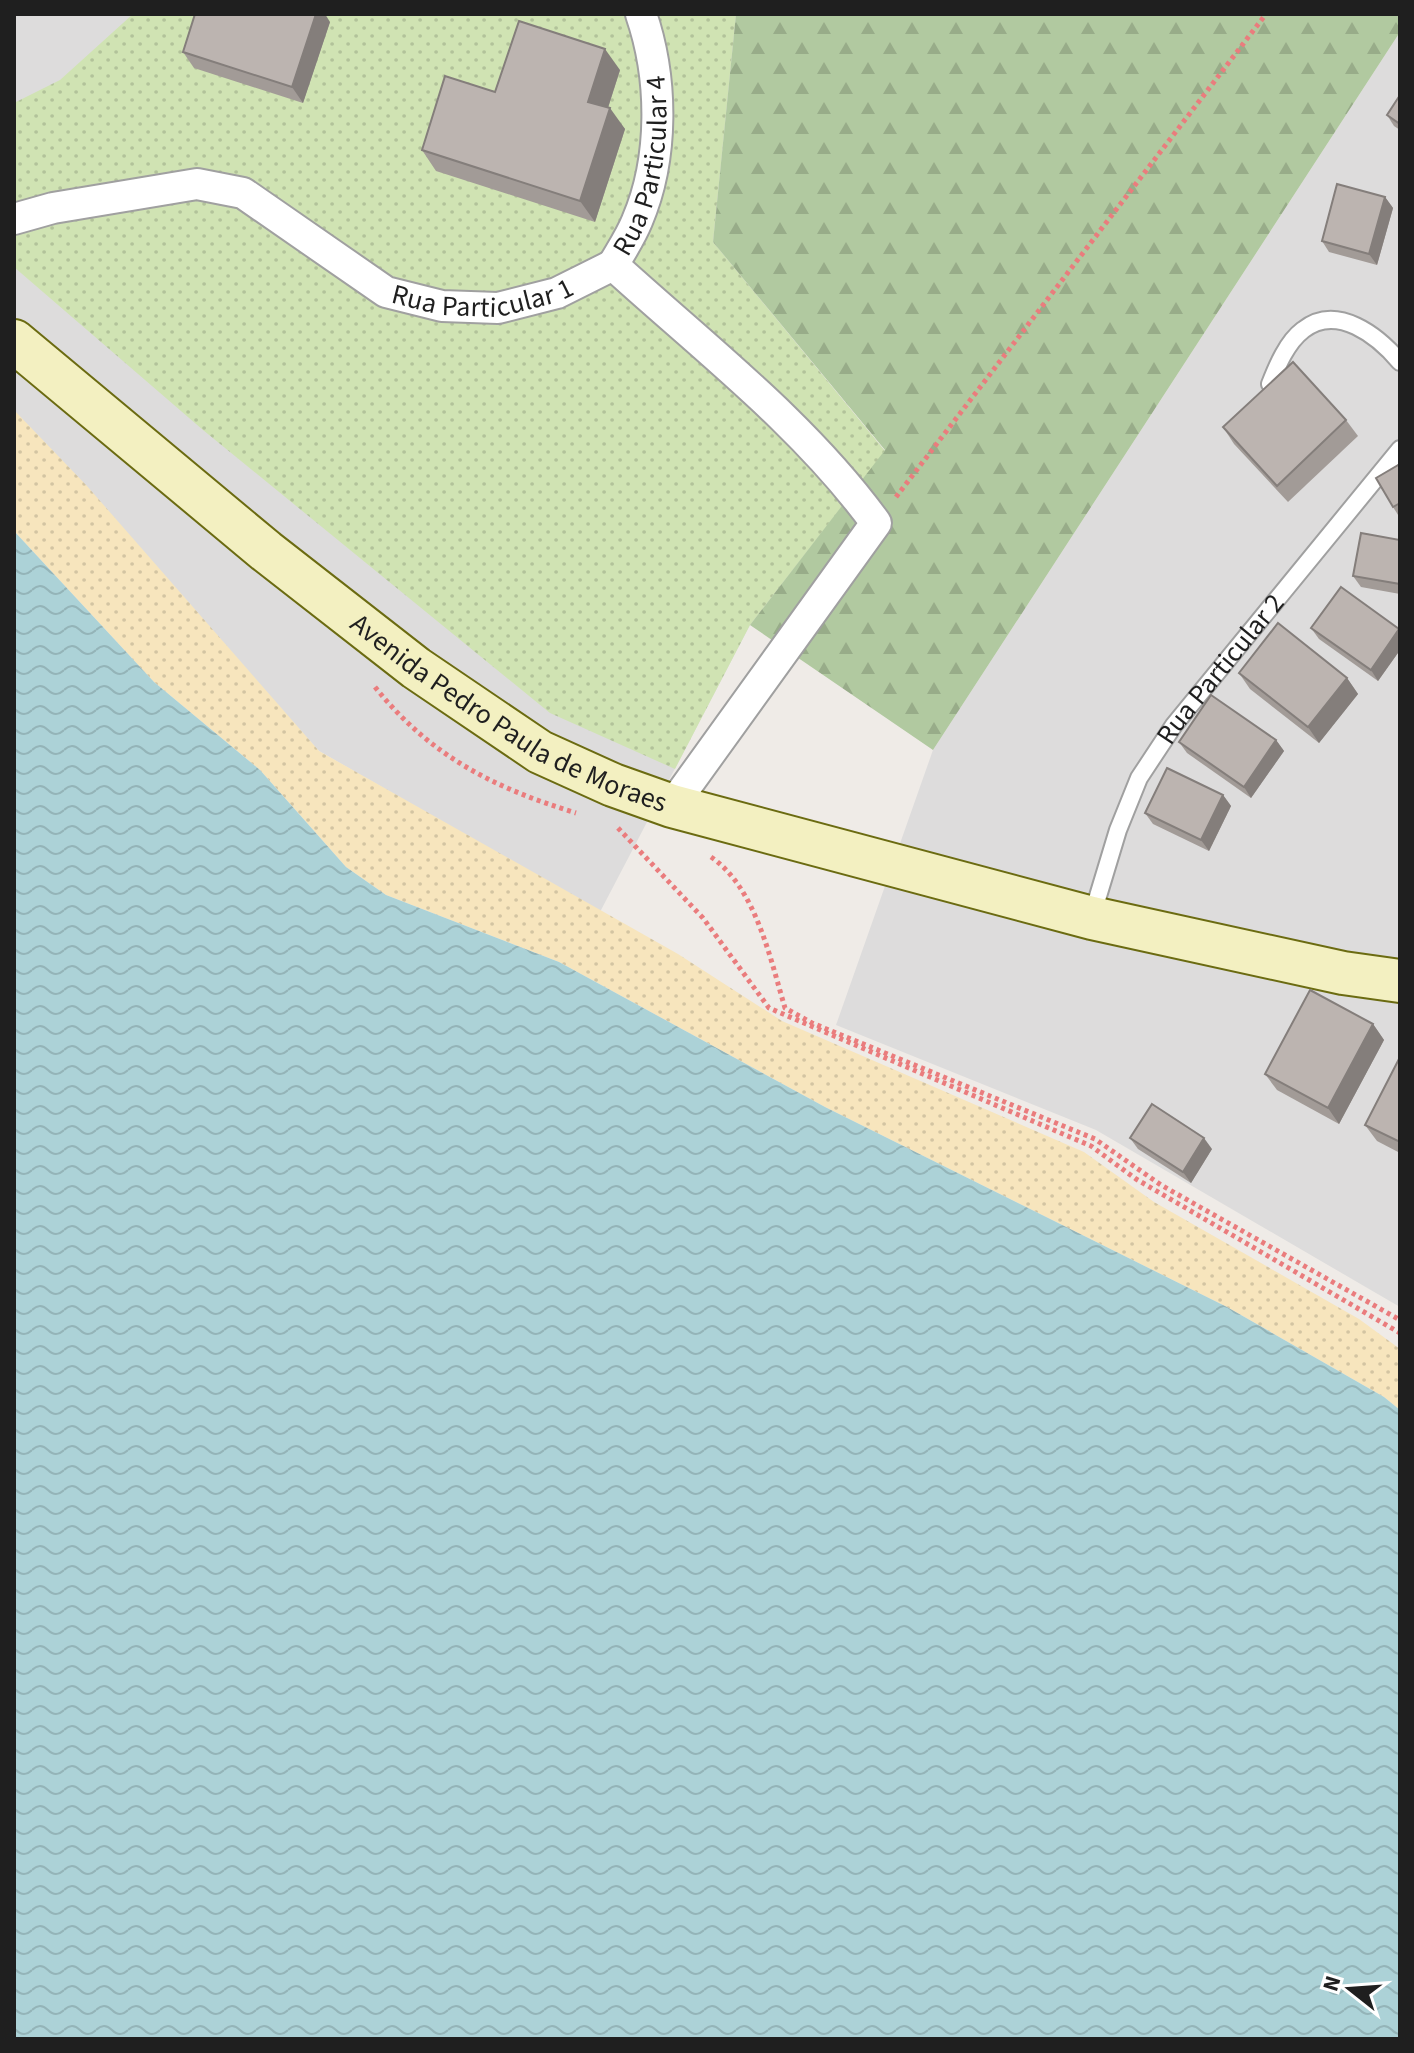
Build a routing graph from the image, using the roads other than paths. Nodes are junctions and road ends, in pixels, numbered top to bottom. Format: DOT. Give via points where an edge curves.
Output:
graph roads {
  1 [pos="641,14"];
  2 [pos="14,219"];
  3 [pos="613,265"];
  4 [pos="14,341"];
  5 [pos="1400,362"];
  6 [pos="1270,384"];
  7 [pos="1400,449"];
  8 [pos="672,806"];
  9 [pos="1092,918"];
  10 [pos="1400,981"];
  1 -- 3 [label="street, Rua Particular 4" via="658,82 650,182 637,222"];
  2 -- 3 [label="street, Rua Particular 1" via="197,184 243,193 386,292 442,306 498,308 557,293"];
  3 -- 8 [label="street, Rua Particular 1" via="788,424 846,482 876,523"];
  4 -- 8 [label="main road, Avenida Pedro Paula de Moraes" via="416,668 540,752"];
  5 -- 6 [label="lane" via="1359,326 1332,319 1303,330"];
  7 -- 9 [label="lane, Rua Particular 2" via="1174,725 1139,778"];
  8 -- 9 [label="main road, Avenida Pedro Paula de Moraes"];
  9 -- 10 [label="main road, Avenida Pedro Paula de Moraes"];
}
